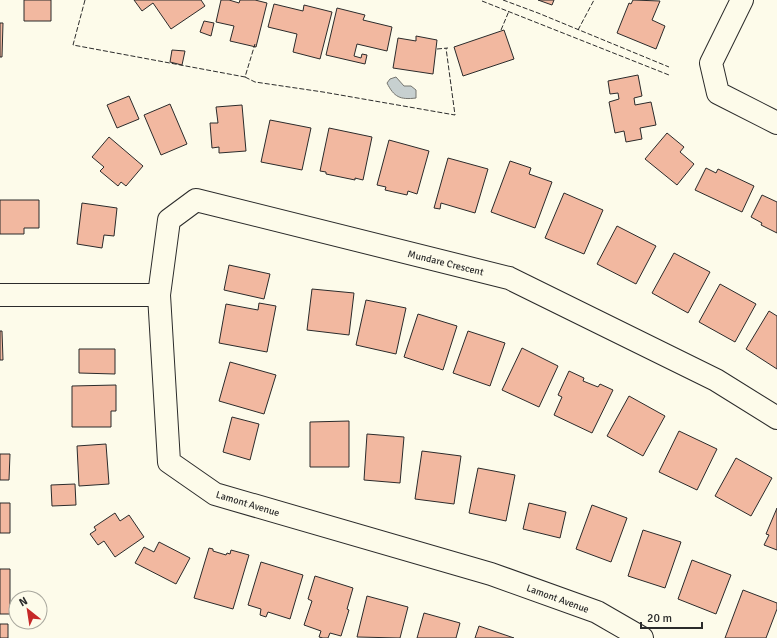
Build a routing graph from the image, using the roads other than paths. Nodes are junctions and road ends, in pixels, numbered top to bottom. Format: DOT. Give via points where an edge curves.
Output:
graph roads {
  1 [pos="742,0"];
  2 [pos="777,123"];
  3 [pos="0,295"];
  4 [pos="159,295"];
  5 [pos="777,418"];
  6 [pos="642,638"];
  1 -- 2 [label="street" via="711,63 718,93"];
  3 -- 4 [label="street"];
  4 -- 5 [label="street, Mundare Crescent" via="169,220 196,200 509,278 716,380"];
  4 -- 6 [label="street, Lamont Avenue" via="169,462 215,494 491,574 597,612"];
}
